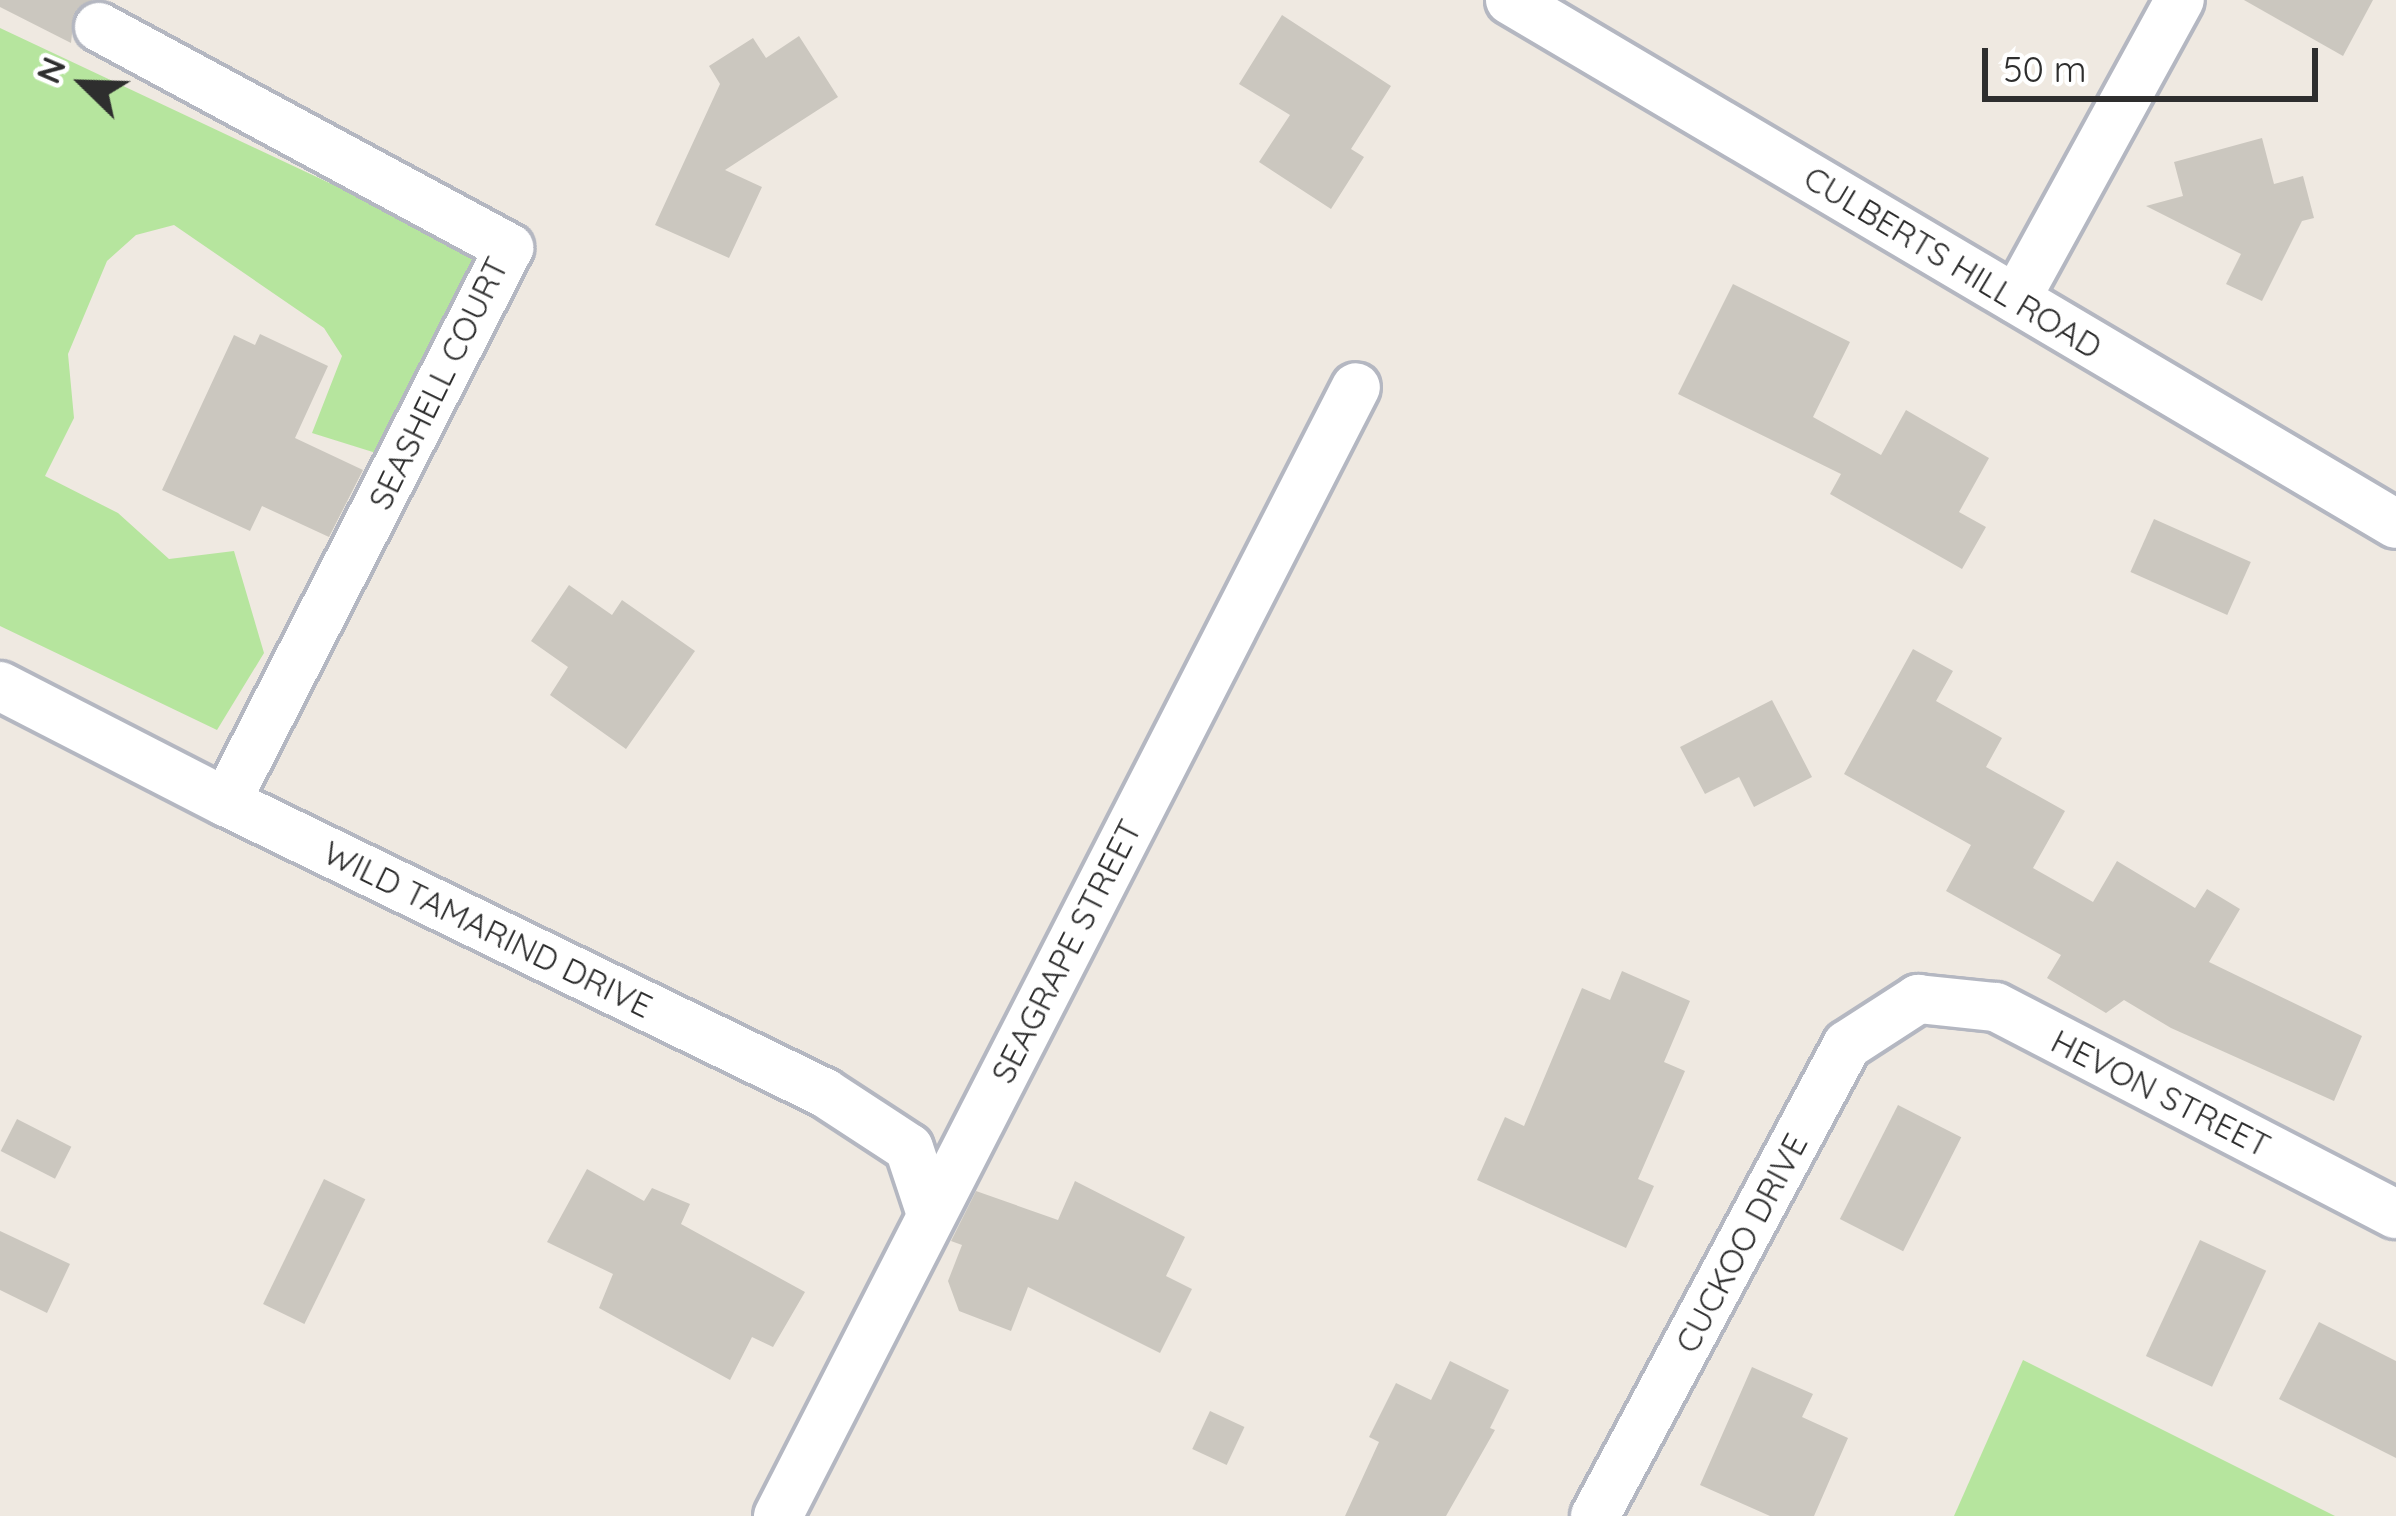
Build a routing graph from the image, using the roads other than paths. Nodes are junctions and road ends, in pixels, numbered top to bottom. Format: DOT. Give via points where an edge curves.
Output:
graph roads {
  1 [pos="1510,0"];
  2 [pos="2180,0"];
  3 [pos="99,27"];
  4 [pos="2016,299"];
  5 [pos="1356,386"];
  6 [pos="2396,524"];
  7 [pos="0,686"];
  8 [pos="226,802"];
  9 [pos="1918,999"];
  10 [pos="931,1214"];
  11 [pos="2396,1214"];
  12 [pos="778,1516"];
  13 [pos="1595,1516"];
  1 -- 4 [label="street, CULBERTS HILL ROAD"];
  2 -- 4 [label="street"];
  3 -- 8 [label="street, SEASHELL COURT" via="509,248"];
  4 -- 6 [label="street, CULBERTS HILL ROAD"];
  5 -- 10 [label="street, SEAGRAPE STREET"];
  7 -- 8 [label="street, WILD TAMARIND DRIVE"];
  8 -- 10 [label="street, WILD TAMARIND DRIVE" via="825,1093 909,1148"];
  9 -- 11 [label="street, HEVON STREET" via="1996,1007"];
  9 -- 13 [label="street, CUCKOO DRIVE" via="1847,1045"];
  10 -- 12 [label="street, SEAGRAPE STREET"];
}
